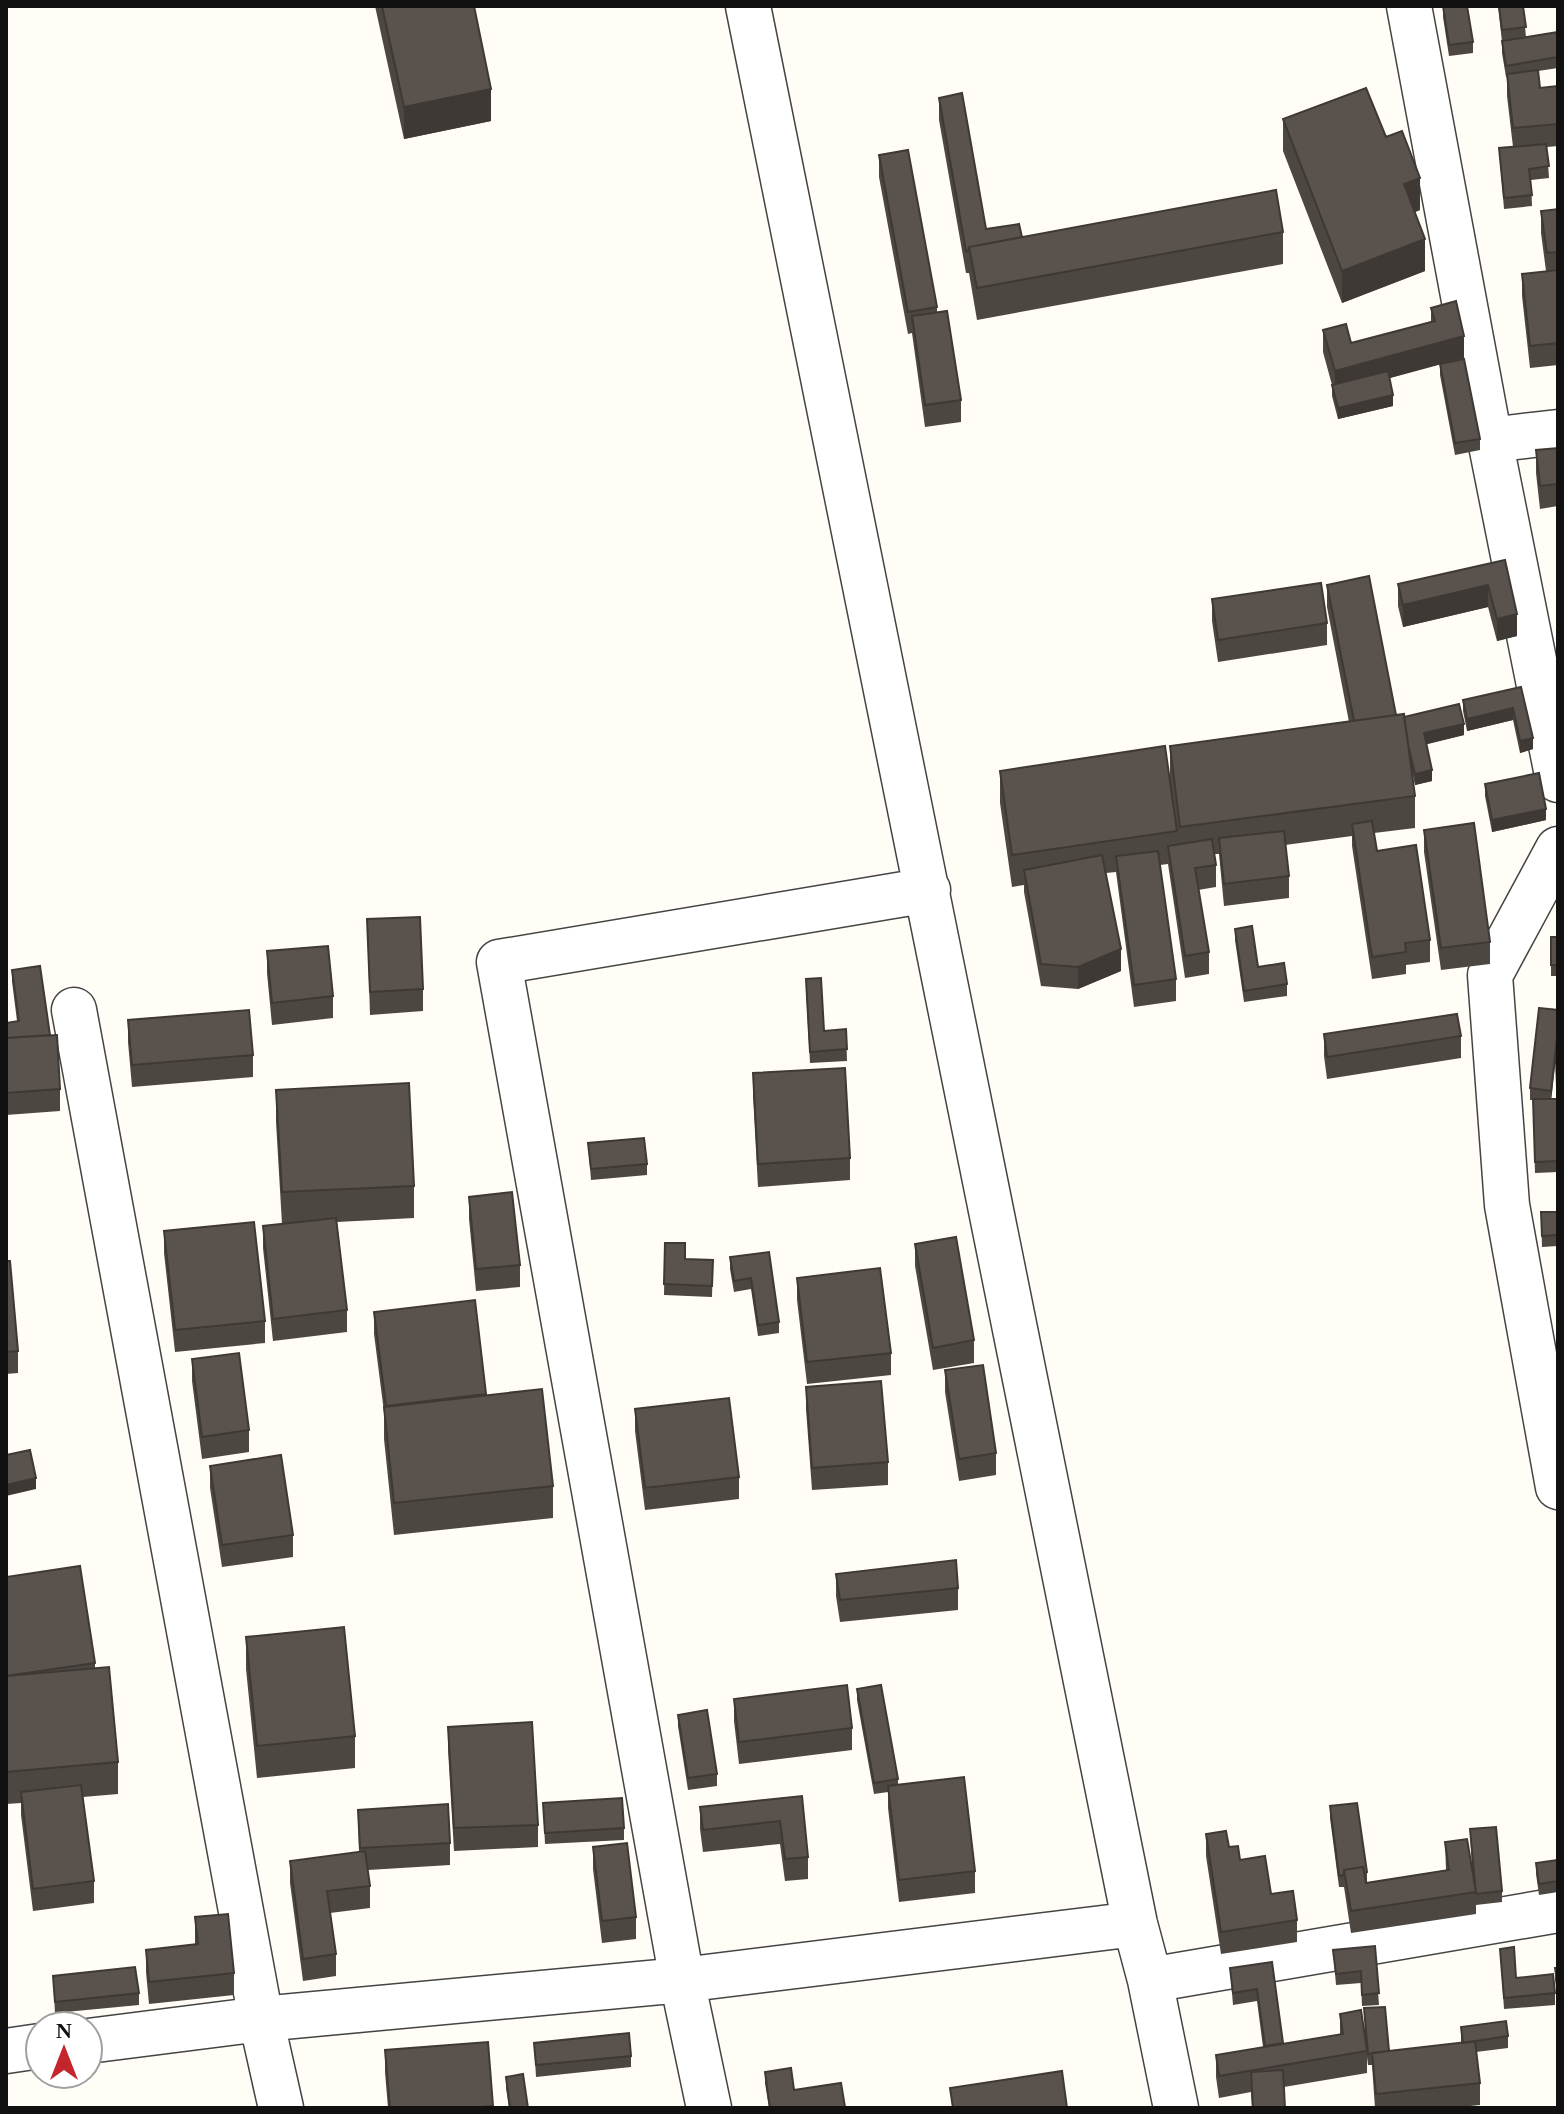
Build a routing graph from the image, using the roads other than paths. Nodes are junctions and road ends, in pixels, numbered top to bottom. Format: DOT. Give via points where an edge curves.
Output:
graph roads {
  1 [pos="748,6"];
  2 [pos="1409,6"];
  3 [pos="1558,432"];
  4 [pos="1490,440"];
  5 [pos="1558,780"];
  6 [pos="1558,849"];
  7 [pos="928,890"];
  8 [pos="74,1010"];
  9 [pos="1558,1487"];
  10 [pos="1558,1910"];
  11 [pos="1135,1924"];
  12 [pos="682,1980"];
  13 [pos="1150,1980"];
  14 [pos="261,2019"];
  15 [pos="104,2039"];
  16 [pos="281,2108"];
  17 [pos="709,2108"];
  18 [pos="1176,2108"];
  1 -- 7 [label="street"];
  2 -- 4 [label="street"];
  3 -- 4 [label="street"];
  4 -- 5 [label="street"];
  6 -- 9 [label="street" via="1490,975 1507,1205"];
  7 -- 11 [label="street"];
  7 -- 12 [label="street" via="499,962"];
  8 -- 14 [label="street"];
  10 -- 13 [label="street"];
  11 -- 12 [label="street"];
  11 -- 13 [label="street"];
  12 -- 14 [label="street"];
  12 -- 17 [label="street"];
  13 -- 18 [label="street"];
  14 -- 15 [label="street"];
  14 -- 16 [label="street"];
}
